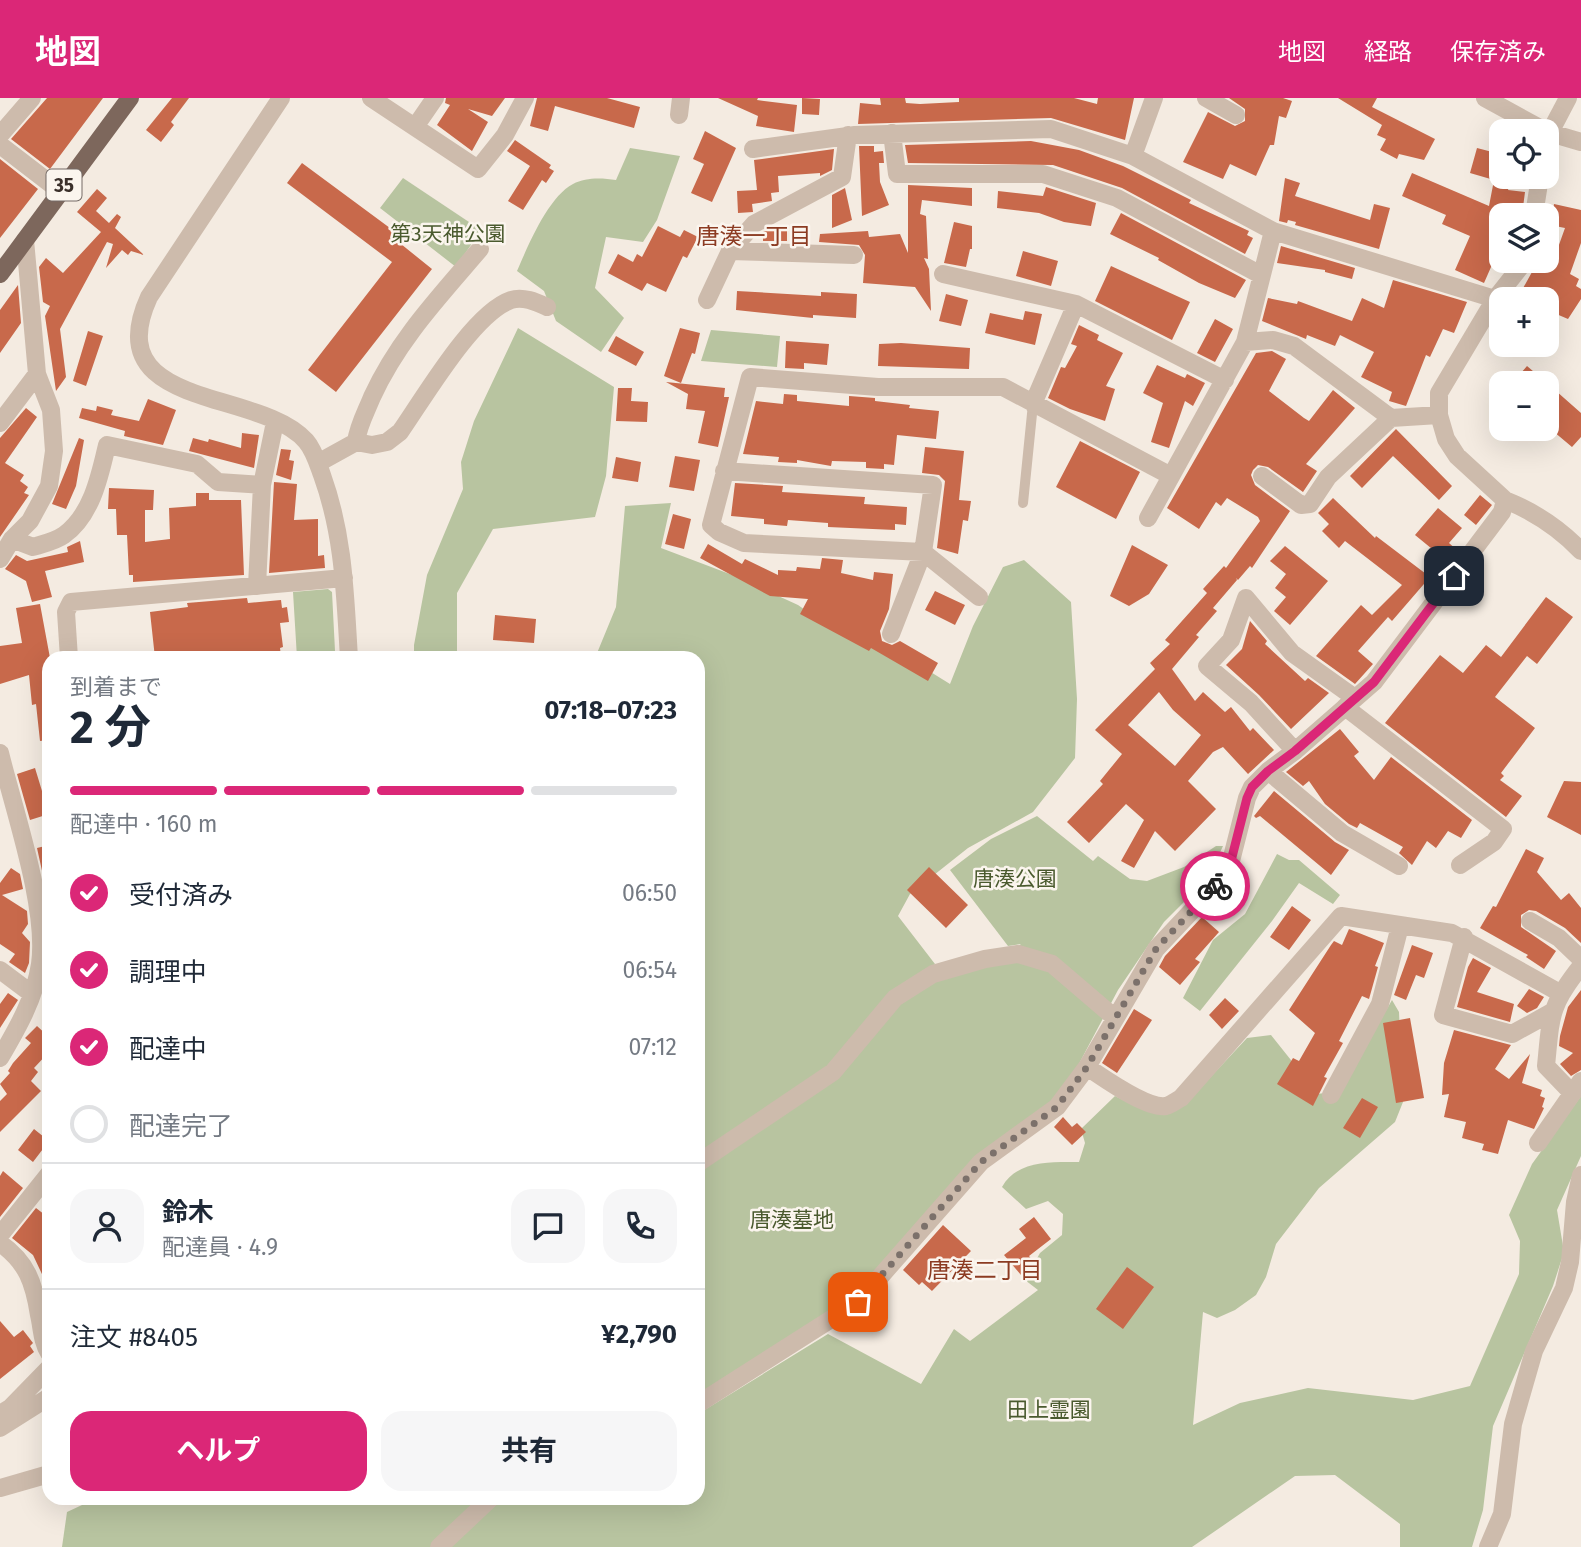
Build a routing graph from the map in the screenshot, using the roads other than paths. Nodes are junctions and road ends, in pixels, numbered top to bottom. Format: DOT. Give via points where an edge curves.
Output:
graph roads {
  1 [pos="32,98"];
  2 [pos="130,98"];
  3 [pos="281,98"];
  4 [pos="371,98"];
  5 [pos="435,98"];
  6 [pos="524,98"];
  7 [pos="1154,98"];
  8 [pos="1206,98"];
  9 [pos="1485,98"];
  10 [pos="1568,98"];
  11 [pos="1236,115"];
  12 [pos="1523,119"];
  13 [pos="1555,119"];
  14 [pos="415,127"];
  15 [pos="892,133"];
  16 [pos="0,135"];
  17 [pos="848,135"];
  18 [pos="1559,136"];
  19 [pos="1581,142"];
  20 [pos="0,145"];
  21 [pos="753,149"];
  22 [pos="1133,156"];
  23 [pos="60,191"];
  24 [pos="1273,230"];
  25 [pos="25,240"];
  26 [pos="480,249"];
  27 [pos="730,251"];
  28 [pos="854,255"];
  29 [pos="1516,273"];
  30 [pos="0,274"];
  31 [pos="943,274"];
  32 [pos="1261,275"];
  33 [pos="1504,287"];
  34 [pos="1489,297"];
  35 [pos="707,300"];
  36 [pos="1076,304"];
  37 [pos="547,307"];
  38 [pos="1489,309"];
  39 [pos="1245,342"];
  40 [pos="37,374"];
  41 [pos="1225,380"];
  42 [pos="1033,404"];
  43 [pos="1439,415"];
  44 [pos="1391,418"];
  45 [pos="275,422"];
  46 [pos="0,423"];
  47 [pos="356,442"];
  48 [pos="318,463"];
  49 [pos="724,471"];
  50 [pos="1171,476"];
  51 [pos="1262,476"];
  52 [pos="262,485"];
  53 [pos="1506,500"];
  54 [pos="1023,503"];
  55 [pos="1148,519"];
  56 [pos="12,539"];
  57 [pos="1581,551"];
  58 [pos="923,552"];
  59 [pos="0,559"];
  60 [pos="344,578"];
  61 [pos="257,586"];
  62 [pos="979,597"];
  63 [pos="891,634"];
  64 [pos="69,651"];
  65 [pos="349,651"];
  66 [pos="1350,703"];
  67 [pos="1295,751"];
  68 [pos="0,754"];
  69 [pos="1268,771"];
  70 [pos="1460,865"];
  71 [pos="1399,866"];
  72 [pos="1530,921"];
  73 [pos="1400,926"];
  74 [pos="1464,937"];
  75 [pos="1581,959"];
  76 [pos="1581,966"];
  77 [pos="0,971"];
  78 [pos="1560,993"];
  79 [pos="32,994"];
  80 [pos="1552,1012"];
  81 [pos="1114,1017"];
  82 [pos="0,1058"];
  83 [pos="1087,1067"];
  84 [pos="1576,1087"];
  85 [pos="1331,1096"];
  86 [pos="1538,1143"];
  87 [pos="705,1158"];
  88 [pos="1581,1175"];
  89 [pos="42,1183"];
  90 [pos="0,1235"];
  91 [pos="0,1243"];
  92 [pos="42,1338"];
  93 [pos="42,1375"];
  94 [pos="705,1400"];
  95 [pos="42,1401"];
  96 [pos="0,1414"];
  97 [pos="0,1428"];
  98 [pos="42,1476"];
  99 [pos="0,1488"];
  100 [pos="484,1505"];
  101 [pos="439,1547"];
  102 [pos="1488,1547"];
  1 -- 16 [label="street"];
  2 -- 23 [label="main road, 35"];
  3 -- 45 [label="street" via="149,297 139,317 138,338 144,358 164,380"];
  4 -- 14 [label="street"];
  5 -- 14 [label="street"];
  6 -- 14 [label="street" via="505,135 478,169"];
  7 -- 22 [label="street"];
  8 -- 11 [label="street"];
  9 -- 12 [label="street"];
  10 -- 13 [label="street"];
  15 -- 17 [label="street"];
  15 -- 22 [label="street" via="1051,128"];
  15 -- 32 [label="street" via="897,174 1043,174 1117,198"];
  17 -- 21 [label="street"];
  17 -- 27 [label="street" via="842,177 754,224"];
  18 -- 19 [label="street"];
  20 -- 23 [label="street"];
  22 -- 24 [label="street"];
  23 -- 25 [label="main road, 35"];
  24 -- 32 [label="street"];
  24 -- 34 [label="street"];
  25 -- 30 [label="main road, 35"];
  25 -- 40 [label="street"];
  26 -- 47 [label="street" via="404,337 386,367"];
  27 -- 28 [label="street"];
  27 -- 35 [label="street"];
  29 -- 33 [label="street"];
  31 -- 36 [label="street"];
  32 -- 39 [label="street"];
  36 -- 41 [label="street"];
  36 -- 42 [label="street"];
  37 -- 47 [label="street" via="514,299 497,306 464,341 400,432 387,442"];
  38 -- 43 [label="street" via="1439,393"];
  39 -- 41 [label="street"];
  39 -- 44 [label="street" via="1273,340 1294,346"];
  40 -- 46 [label="street"];
  40 -- 56 [label="street" via="51,410 54,451 49,486 30,521"];
  41 -- 50 [label="street"];
  42 -- 49 [label="street" via="1003,387 878,387 750,377"];
  42 -- 50 [label="street"];
  42 -- 54 [label="lane"];
  43 -- 44 [label="street"];
  43 -- 53 [label="street" via="1457,456"];
  44 -- 51 [label="street" via="1328,477 1310,504 1301,505"];
  45 -- 48 [label="street" via="307,442"];
  45 -- 52 [label="street"];
  47 -- 48 [label="street"];
  48 -- 60 [label="street" via="340,533"];
  49 -- 58 [label="street" via="711,525 719,532 744,542"];
  49 -- 58 [label="street" via="933,485"];
  50 -- 55 [label="street"];
  52 -- 56 [label="street" via="218,482 197,464 107,444 97,488 74,526 62,537 33,547"];
  52 -- 61 [label="street"];
  53 -- 57 [label="street" via="1532,511"];
  53 -- 66 [label="street" via="1502,512 1374,682"];
  56 -- 59 [label="street"];
  58 -- 62 [label="street"];
  58 -- 63 [label="street"];
  60 -- 61 [label="street"];
  60 -- 65 [label="street"];
  61 -- 64 [label="street" via="71,602 66,612"];
  66 -- 67 [label="street"];
  66 -- 67 [label="street" via="1292,653 1246,598 1231,640 1207,666 1251,703"];
  66 -- 70 [label="street" via="1503,829 1494,842"];
  67 -- 69 [label="street"];
  68 -- 79 [label="street" via="39,918 40,965"];
  69 -- 71 [label="street" via="1342,833"];
  69 -- 81 [label="street" via="1252,787 1231,861 1216,885 1156,949"];
  72 -- 75 [label="street" via="1559,938"];
  73 -- 74 [label="street"];
  73 -- 83 [label="street" via="1341,916 1181,1098 1167,1106 1142,1100"];
  73 -- 85 [label="street" via="1380,1004"];
  74 -- 78 [label="street"];
  74 -- 80 [label="street" via="1443,1015 1513,1034"];
  76 -- 78 [label="street"];
  77 -- 79 [label="street"];
  78 -- 80 [label="street"];
  79 -- 82 [label="street"];
  80 -- 84 [label="street" via="1546,1066"];
  81 -- 83 [label="street"];
  81 -- 87 [label="street" via="1052,964 1018,954 933,974 895,998 833,1072"];
  83 -- 94 [label="street" via="1057,1107 981,1162 858,1302"];
  84 -- 86 [label="street"];
  88 -- 102 [label="street" via="1564,1288 1534,1351 1513,1424 1502,1514"];
  89 -- 90 [label="street"];
  91 -- 92 [label="street" via="18,1256 28,1271"];
  93 -- 96 [label="street"];
  95 -- 97 [label="street"];
  98 -- 99 [label="street"];
  100 -- 101 [label="street"];
}
